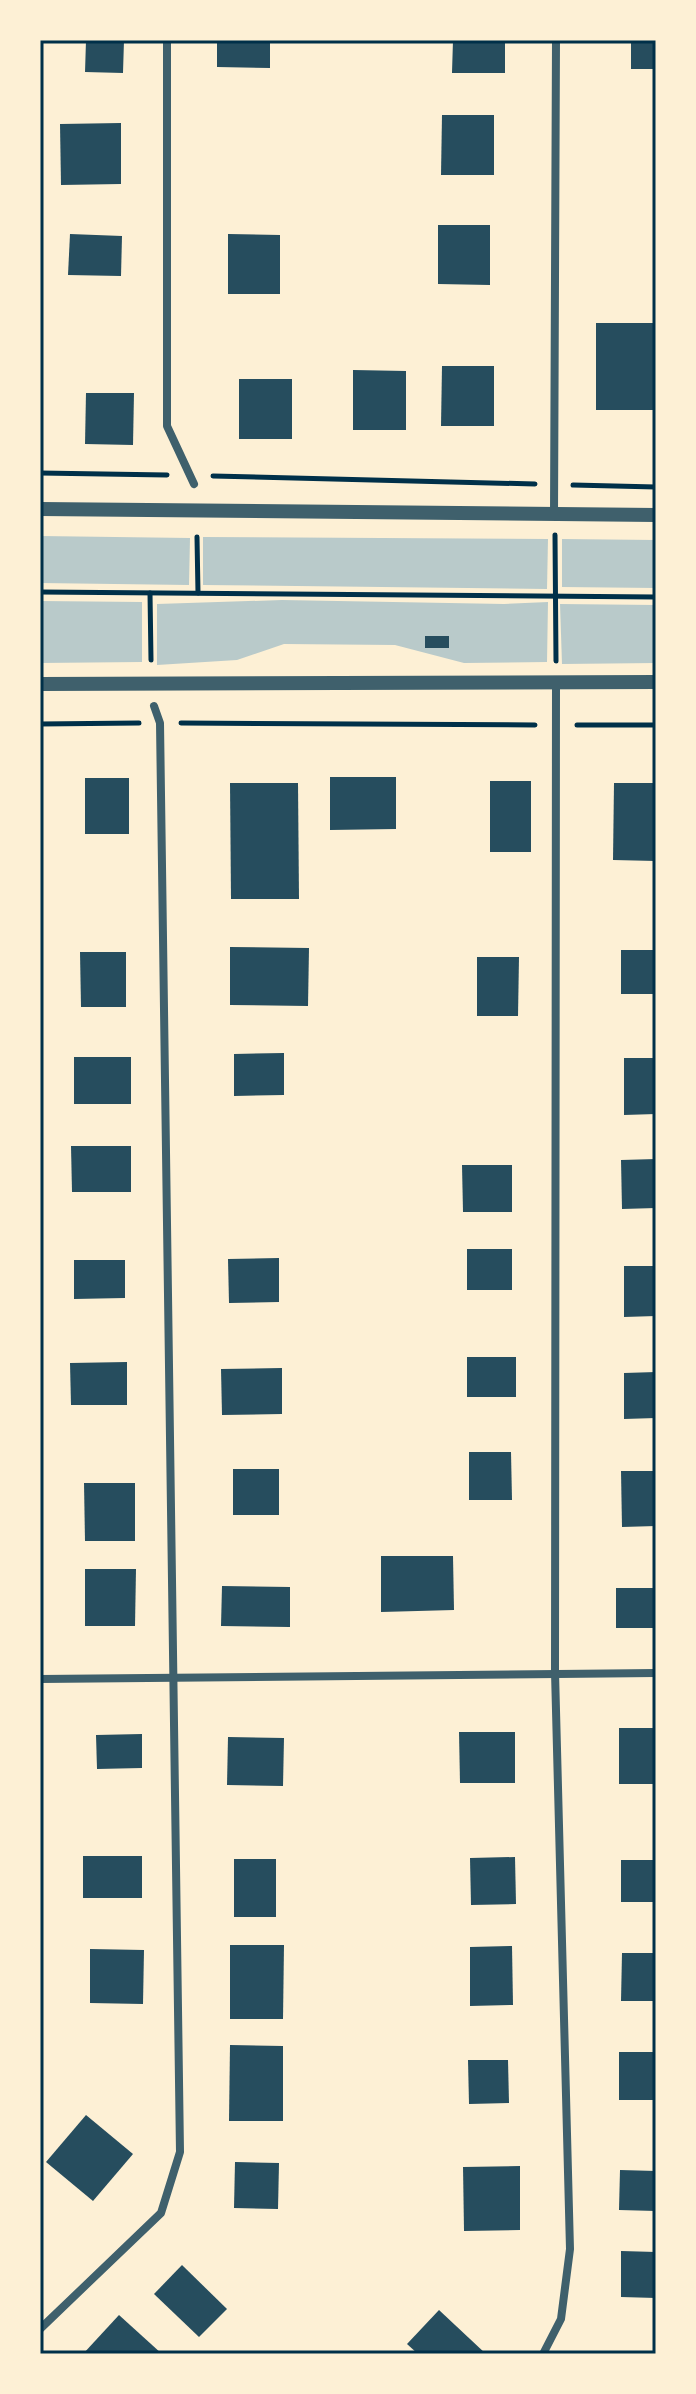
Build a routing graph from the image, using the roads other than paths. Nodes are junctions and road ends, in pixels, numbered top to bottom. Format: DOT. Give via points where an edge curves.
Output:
graph roads {
  1 [pos="167,40"];
  2 [pos="556,40"];
  3 [pos="193,480"];
  4 [pos="40,509"];
  5 [pos="554,514"];
  6 [pos="656,515"];
  7 [pos="556,682"];
  8 [pos="656,682"];
  9 [pos="40,684"];
  10 [pos="154,706"];
  11 [pos="555,1672"];
  12 [pos="656,1673"];
  13 [pos="174,1678"];
  14 [pos="40,1679"];
  15 [pos="40,2329"];
  16 [pos="543,2354"];
  1 -- 3 [label="street" via="167,426"];
  2 -- 5 [label="street"];
  4 -- 5 [label="street"];
  5 -- 6 [label="street"];
  7 -- 8 [label="street"];
  7 -- 9 [label="street"];
  7 -- 11 [label="street"];
  10 -- 13 [label="street" via="160,723"];
  11 -- 12 [label="street"];
  11 -- 13 [label="street"];
  11 -- 16 [label="street" via="570,2249 561,2319"];
  13 -- 14 [label="street"];
  13 -- 15 [label="street" via="180,2152 161,2213"];
}
